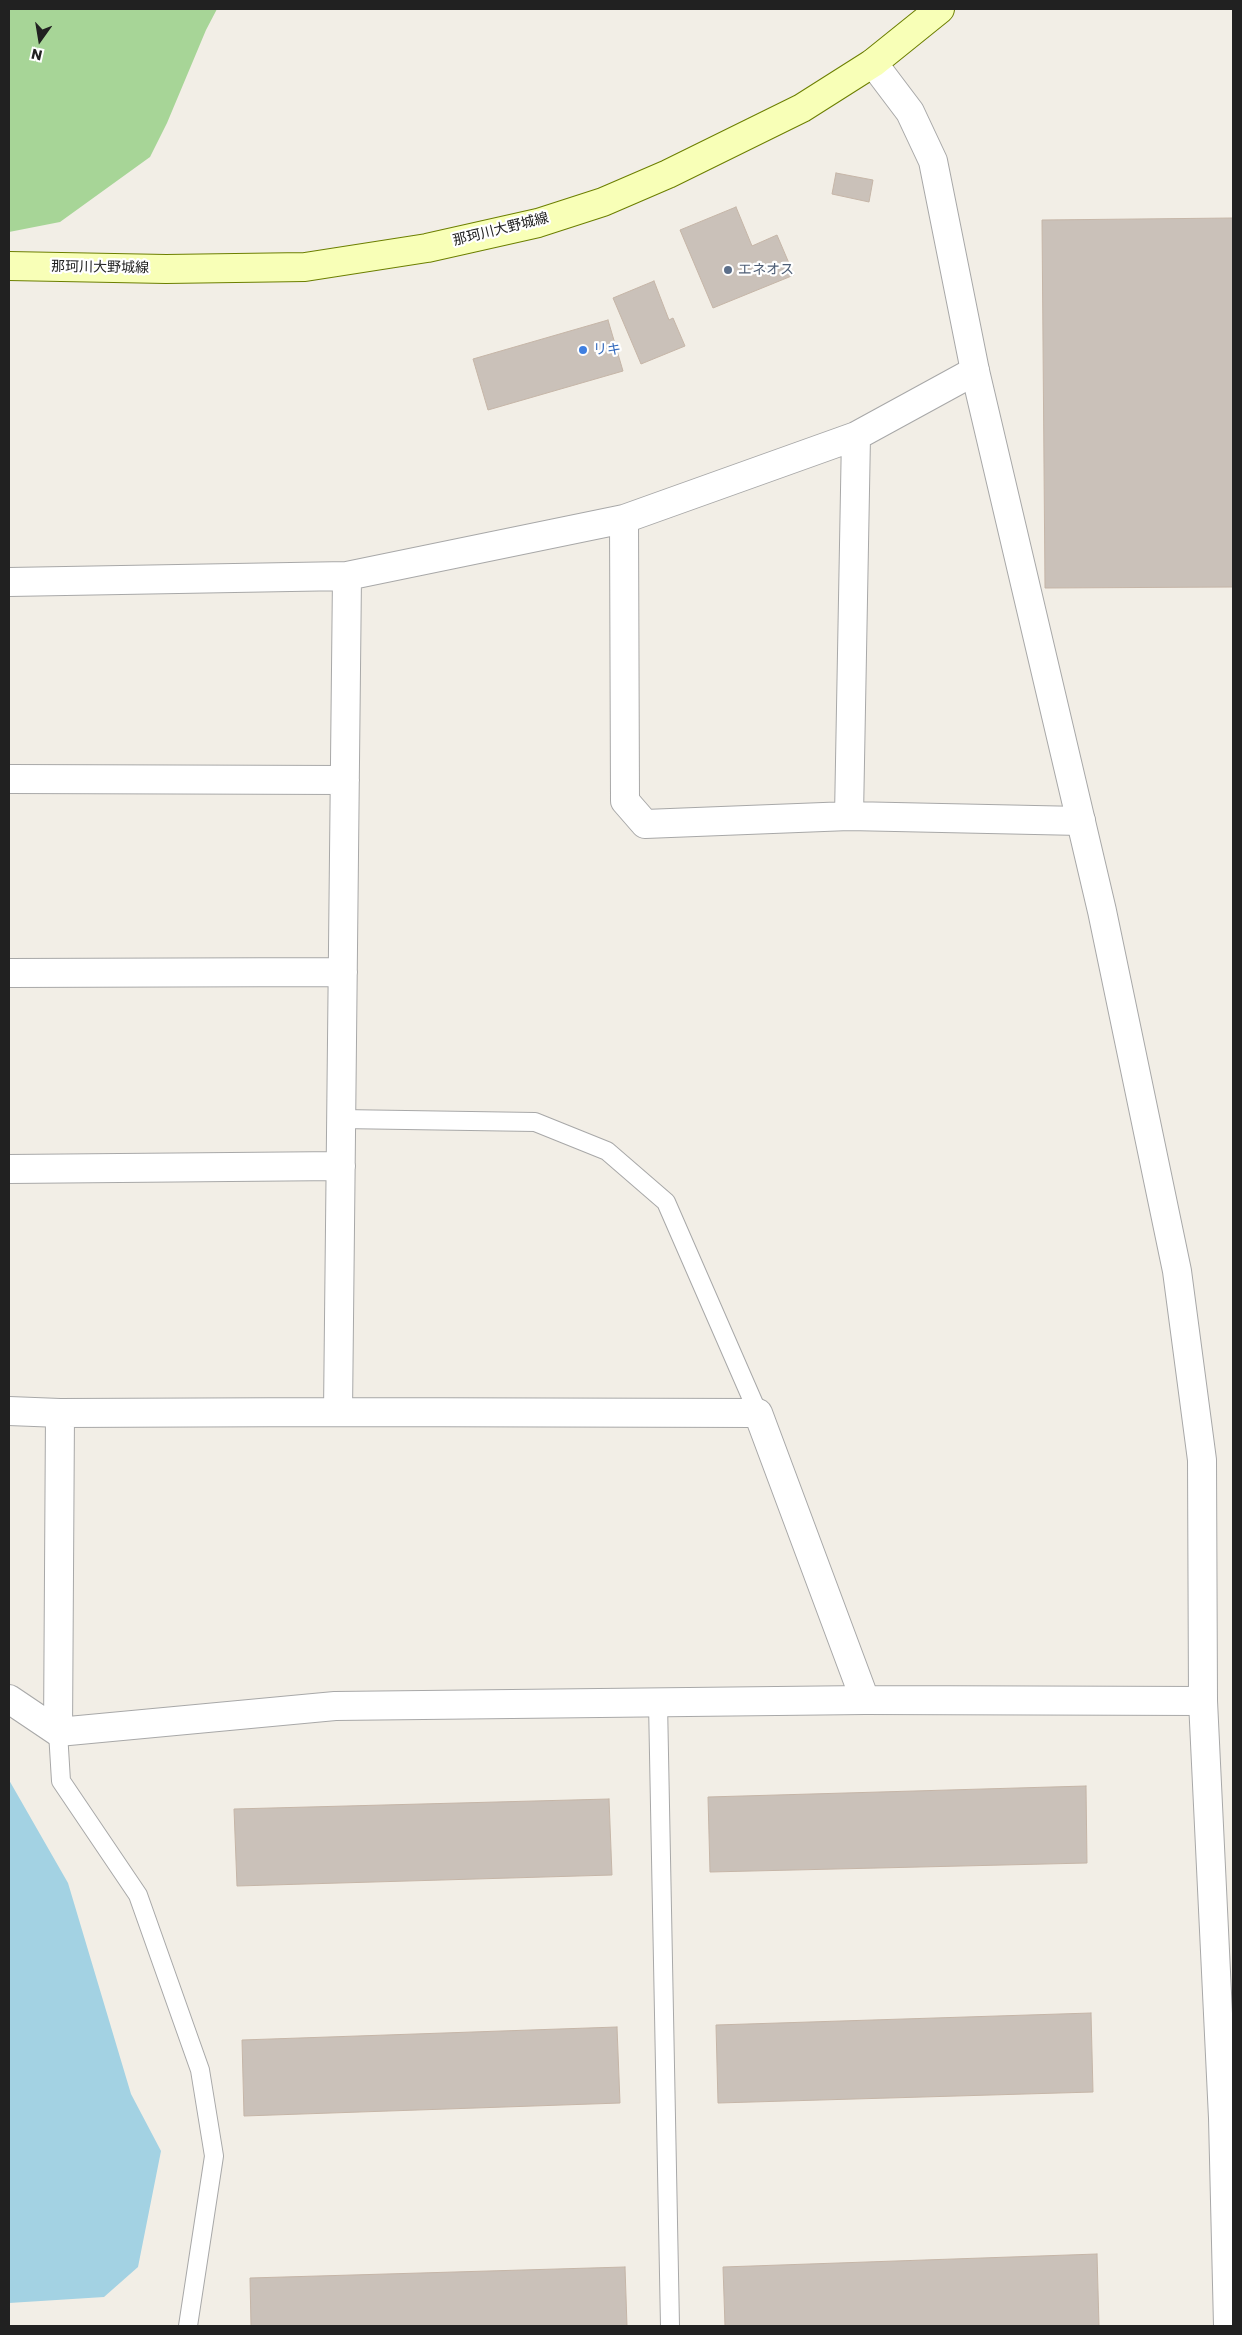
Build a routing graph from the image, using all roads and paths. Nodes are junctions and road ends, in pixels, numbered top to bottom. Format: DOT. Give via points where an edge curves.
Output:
graph roads {
  1 [pos="940,9"];
  2 [pos="874,63"];
  3 [pos="9,266"];
  4 [pos="975,371"];
  5 [pos="856,436"];
  6 [pos="624,519"];
  7 [pos="347,576"];
  8 [pos="9,582"];
  9 [pos="9,779"];
  10 [pos="345,780"];
  11 [pos="850,816"];
  12 [pos="1081,821"];
  13 [pos="9,972"];
  14 [pos="343,972"];
  15 [pos="341,1119"];
  16 [pos="341,1166"];
  17 [pos="9,1169"];
  18 [pos="9,1411"];
  19 [pos="338,1412"];
  20 [pos="60,1413"];
  21 [pos="758,1413"];
  22 [pos="9,1699"];
  23 [pos="865,1700"];
  24 [pos="1203,1701"];
  25 [pos="658,1702"];
  26 [pos="58,1732"];
  27 [pos="188,2326"];
  28 [pos="670,2326"];
  29 [pos="1228,2326"];
  1 -- 2 [label="main road, 那珂川大野城線"];
  2 -- 3 [label="main road, 那珂川大野城線" via="752,135 603,202 538,223 427,248 304,266 166,269"];
  2 -- 4 [label="street" via="910,112 933,161"];
  4 -- 5 [label="street"];
  4 -- 12 [label="street"];
  5 -- 6 [label="street"];
  5 -- 11 [label="street"];
  6 -- 7 [label="street"];
  6 -- 11 [label="street" via="625,801 645,824"];
  7 -- 8 [label="street"];
  7 -- 10 [label="street"];
  9 -- 10 [label="street"];
  10 -- 14 [label="street"];
  11 -- 12 [label="street"];
  12 -- 24 [label="street" via="1177,1272 1202,1460"];
  13 -- 14 [label="street"];
  14 -- 15 [label="street"];
  15 -- 16 [label="street"];
  15 -- 21 [label="lane" via="535,1122 607,1151 666,1202"];
  16 -- 17 [label="street"];
  16 -- 19 [label="street"];
  18 -- 20 [label="street"];
  19 -- 20 [label="street"];
  19 -- 21 [label="street"];
  20 -- 26 [label="street"];
  21 -- 23 [label="street"];
  22 -- 26 [label="street"];
  23 -- 24 [label="street"];
  23 -- 25 [label="street"];
  24 -- 29 [label="street" via="1223,2118"];
  25 -- 26 [label="street" via="335,1706"];
  25 -- 28 [label="lane"];
  26 -- 27 [label="lane" via="61,1781 138,1895 200,2070 214,2156"];
}
